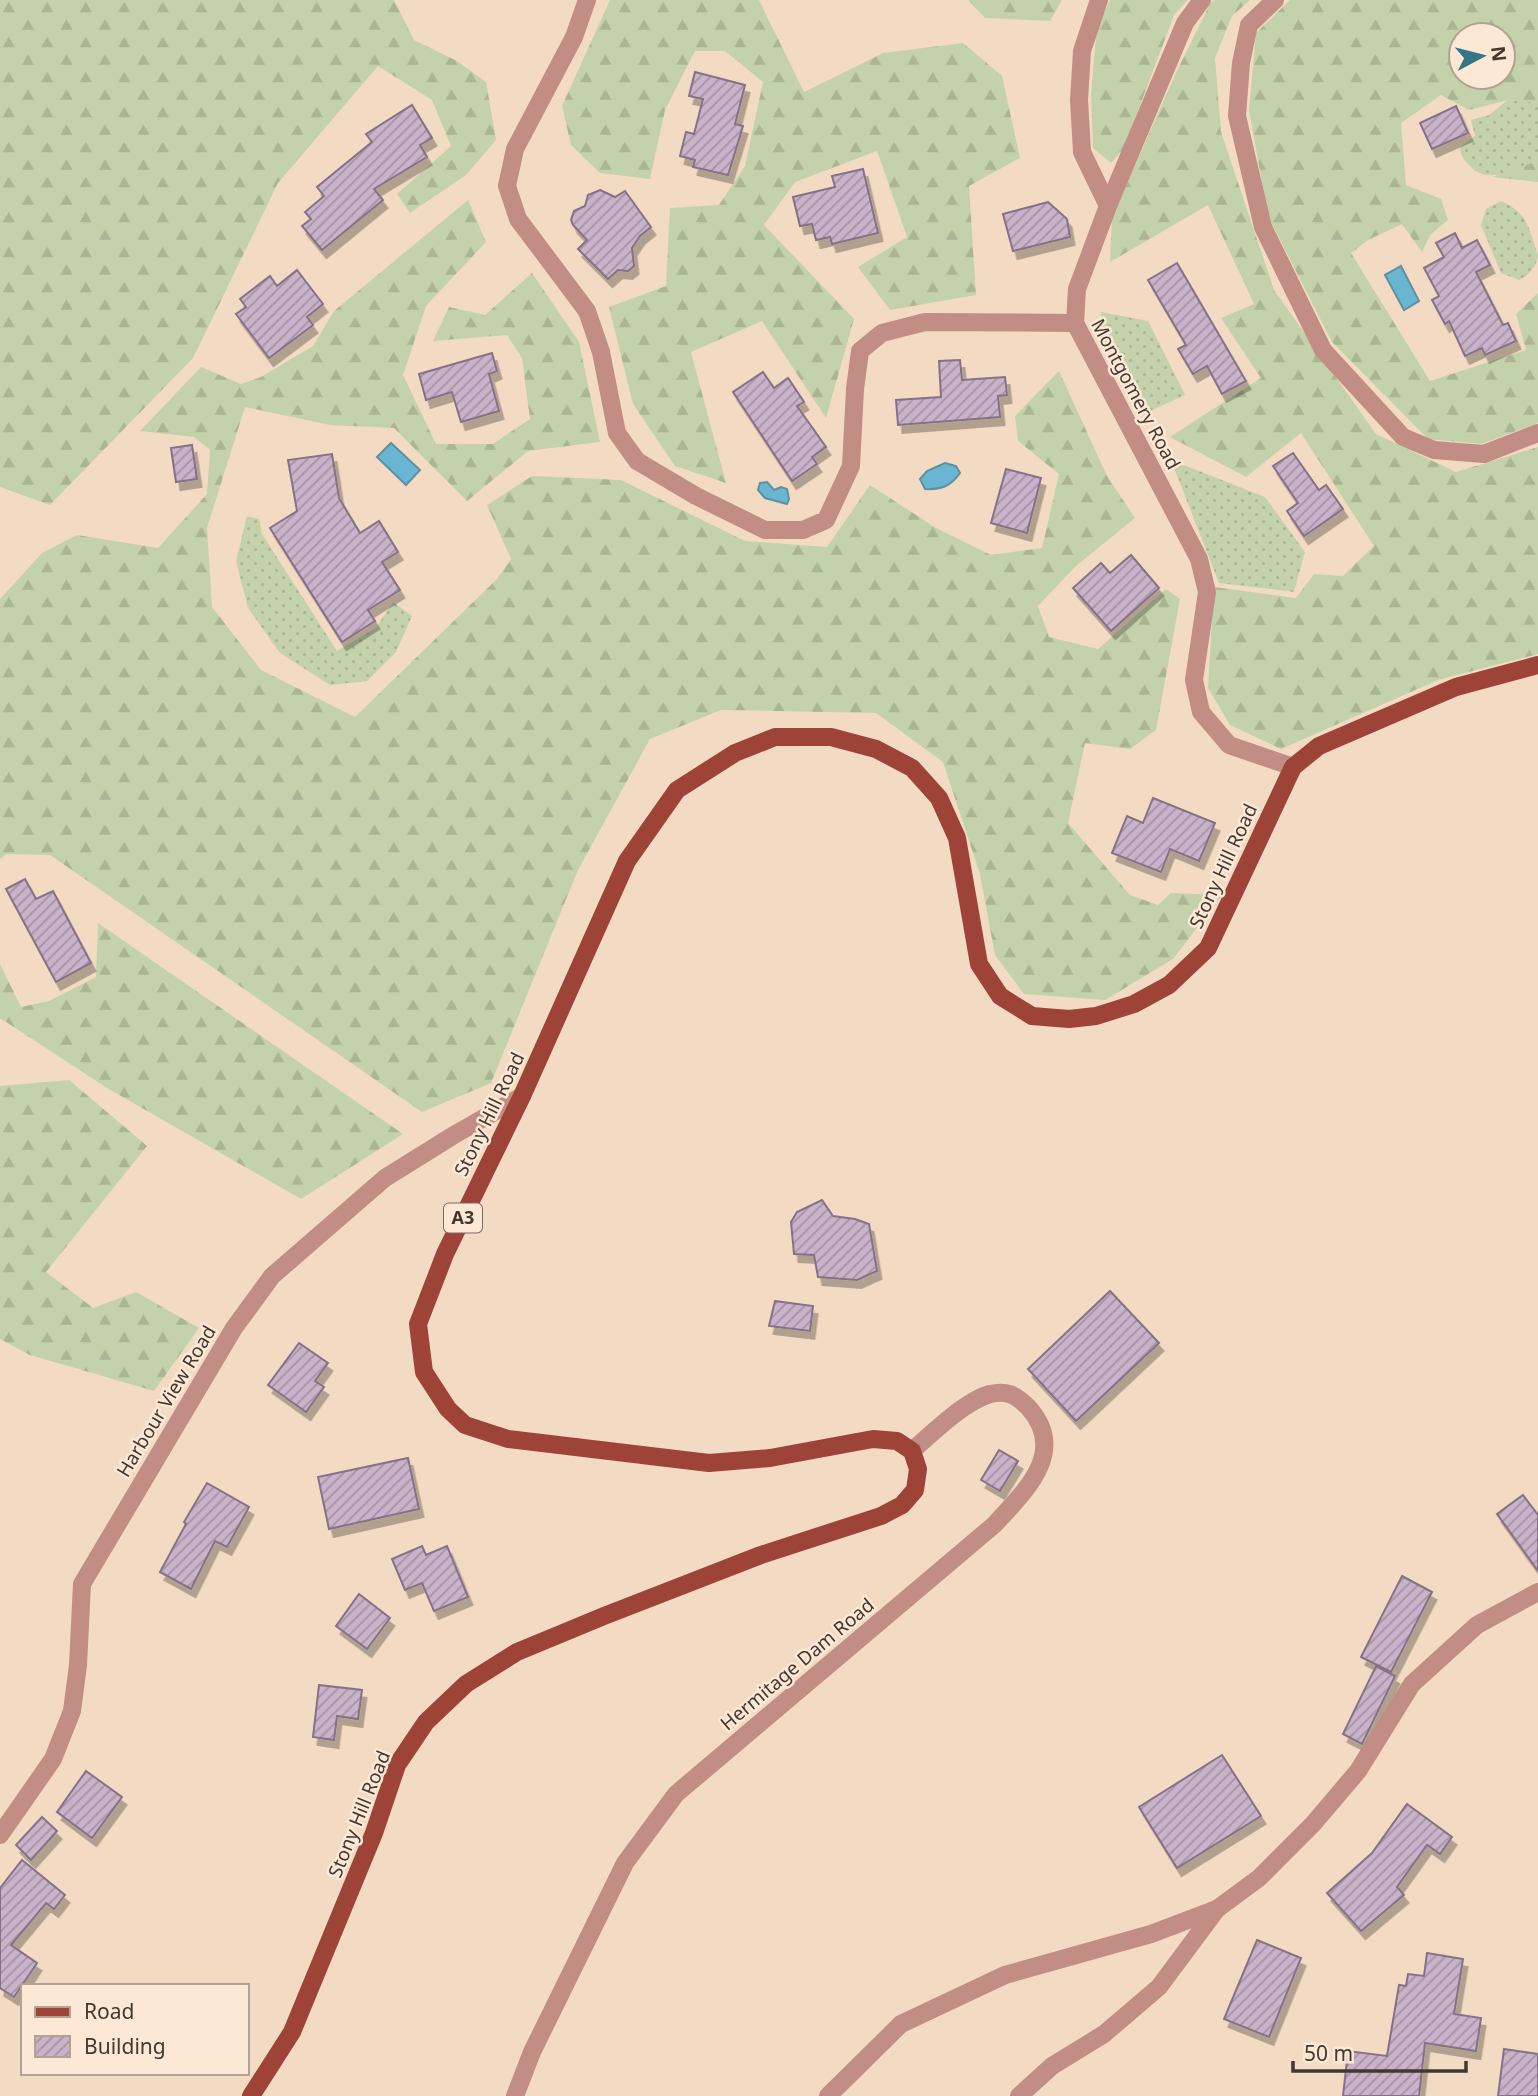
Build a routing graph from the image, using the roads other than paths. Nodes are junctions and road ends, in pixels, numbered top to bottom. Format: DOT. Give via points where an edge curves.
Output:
graph roads {
  1 [pos="587,0"];
  2 [pos="1099,0"];
  3 [pos="1202,0"];
  4 [pos="1275,0"];
  5 [pos="1108,206"];
  6 [pos="1075,323"];
  7 [pos="1538,433"];
  8 [pos="1538,665"];
  9 [pos="1293,767"];
  10 [pos="522,1096"];
  11 [pos="912,1451"];
  12 [pos="1538,1592"];
  13 [pos="0,1835"];
  14 [pos="1217,1909"];
  15 [pos="251,2096"];
  16 [pos="515,2096"];
  17 [pos="828,2096"];
  18 [pos="1019,2096"];
  1 -- 6 [label="street" via="574,37 515,149 507,186 518,219 587,311 601,352 617,433 637,461 765,530 803,530 827,520 851,466 860,351 882,333 925,321"];
  2 -- 5 [label="street" via="1082,51 1079,100 1082,152"];
  3 -- 5 [label="street, Montgomery Road" via="1185,23"];
  4 -- 7 [label="street" via="1250,25 1241,63 1237,116 1263,227 1323,350 1403,437 1434,450 1484,454"];
  5 -- 6 [label="street, Montgomery Road" via="1077,289"];
  6 -- 9 [label="street, Montgomery Road" via="1199,559 1207,592 1194,680 1201,712 1229,745"];
  8 -- 9 [label="main road, Stony Hill Road / A3" via="1456,687 1319,746"];
  9 -- 10 [label="main road, Stony Hill Road / A3" via="1208,948 1169,985 1134,1004 1069,1019 1032,1016 1000,996 979,964 957,838 939,798 912,768 876,749 831,737 775,737 735,753 677,790 627,861"];
  10 -- 11 [label="main road, Stony Hill Road / A3" via="445,1254 418,1324 424,1372 448,1409 465,1425 508,1440 709,1463 770,1458 873,1439 897,1441"];
  10 -- 13 [label="street, Harbour View Road" via="385,1178 271,1276 234,1328 82,1584 72,1711 53,1759"];
  11 -- 15 [label="main road, Stony Hill Road" via="918,1469 915,1490 902,1505 761,1555 517,1652 466,1684 426,1722 397,1765 292,2032"];
  11 -- 16 [label="street, Hermitage Dam Road" via="945,1421 987,1395 1006,1392 1018,1397 1036,1416 1045,1441 1033,1481 994,1525 676,1794 625,1863"];
  12 -- 14 [label="street" via="1477,1625 1412,1684 1358,1771 1322,1814 1259,1878"];
  14 -- 17 [label="street" via="1151,1934 1005,1975 901,2024"];
  14 -- 18 [label="street" via="1159,1987"];
}
